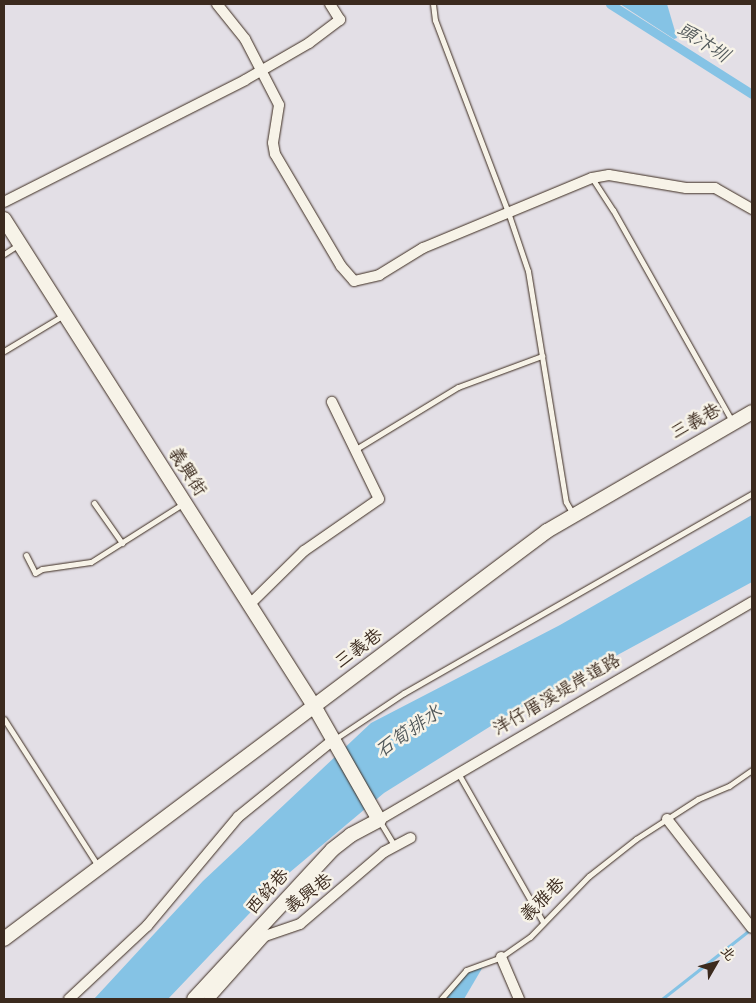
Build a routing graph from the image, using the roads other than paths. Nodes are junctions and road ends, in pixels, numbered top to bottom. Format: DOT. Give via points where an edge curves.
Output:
graph roads {
  1 [pos="218,4"];
  2 [pos="330,4"];
  3 [pos="433,4"];
  4 [pos="261,68"];
  5 [pos="592,178"];
  6 [pos="4,202"];
  7 [pos="752,210"];
  8 [pos="508,212"];
  9 [pos="4,219"];
  10 [pos="19,244"];
  11 [pos="4,254"];
  12 [pos="64,315"];
  13 [pos="4,351"];
  14 [pos="542,356"];
  15 [pos="332,402"];
  16 [pos="752,412"];
  17 [pos="733,423"];
  18 [pos="356,449"];
  19 [pos="752,494"];
  20 [pos="94,503"];
  21 [pos="185,503"];
  22 [pos="573,514"];
  23 [pos="122,542"];
  24 [pos="26,554"];
  25 [pos="752,602"];
  26 [pos="250,604"];
  27 [pos="314,706"];
  28 [pos="4,719"];
  29 [pos="334,744"];
  30 [pos="752,770"];
  31 [pos="457,772"];
  32 [pos="667,819"];
  33 [pos="379,820"];
  34 [pos="410,838"];
  35 [pos="394,845"];
  36 [pos="99,868"];
  37 [pos="543,922"];
  38 [pos="752,928"];
  39 [pos="4,939"];
  40 [pos="501,958"];
  41 [pos="69,999"];
  42 [pos="194,999"];
  43 [pos="209,999"];
  44 [pos="441,999"];
  45 [pos="519,999"];
  1 -- 4 [label="street" via="232,20"];
  2 -- 4 [label="street" via="340,20 336,26"];
  3 -- 8 [label="lane" via="435,20 464,103"];
  4 -- 6 [label="street" via="245,80"];
  4 -- 8 [label="street" via="279,105 273,143 276,154 345,272 354,281 379,275 424,248"];
  5 -- 7 [label="street" via="624,176 686,188 715,188"];
  5 -- 8 [label="street"];
  5 -- 17 [label="lane" via="614,210"];
  8 -- 14 [label="lane" via="528,271"];
  9 -- 10 [label="street, 義興街"];
  10 -- 11 [label="lane"];
  10 -- 12 [label="street, 義興街"];
  12 -- 13 [label="lane"];
  12 -- 21 [label="street, 義興街"];
  14 -- 18 [label="lane" via="458,387"];
  14 -- 22 [label="lane" via="566,502"];
  15 -- 18 [label="street"];
  16 -- 17 [label="street, 三義巷"];
  17 -- 22 [label="street, 三義巷"];
  18 -- 26 [label="street" via="379,499 304,552"];
  19 -- 29 [label="lane" via="404,693"];
  20 -- 23 [label="lane"];
  21 -- 23 [label="lane"];
  21 -- 26 [label="street, 義興街"];
  22 -- 27 [label="street, 三義巷"];
  23 -- 24 [label="lane" via="91,562 42,569 35,573"];
  25 -- 31 [label="street, 洋仔厝溪堤岸道路"];
  26 -- 27 [label="street, 義興街"];
  27 -- 29 [label="street, 義興街"];
  27 -- 36 [label="street, 三義巷"];
  28 -- 36 [label="lane"];
  29 -- 33 [label="street, 義興街"];
  29 -- 41 [label="street" via="238,817 147,926"];
  30 -- 32 [label="lane, 義雅巷"];
  31 -- 33 [label="street, 洋仔厝溪堤岸道路"];
  31 -- 37 [label="lane"];
  32 -- 37 [label="lane, 義雅巷" via="589,876"];
  32 -- 38 [label="street"];
  33 -- 35 [label="lane"];
  33 -- 42 [label="street, 西銘巷" via="332,850"];
  34 -- 35 [label="street, 義興巷"];
  35 -- 43 [label="street, 義興巷" via="300,924 265,936"];
  36 -- 39 [label="street, 三義巷"];
  37 -- 40 [label="lane, 義雅巷"];
  40 -- 44 [label="lane, 義雅巷" via="466,970"];
  40 -- 45 [label="street"];
}
